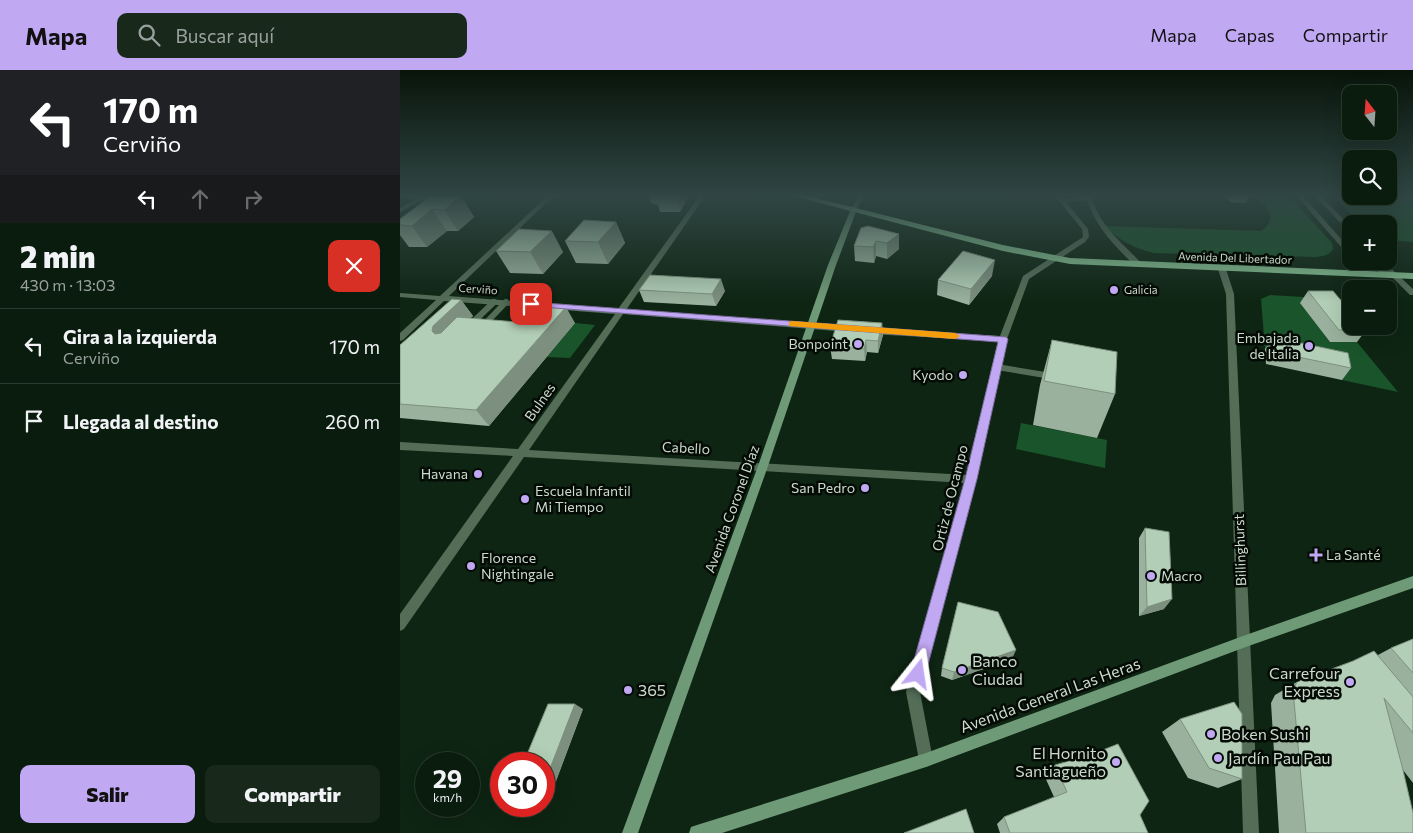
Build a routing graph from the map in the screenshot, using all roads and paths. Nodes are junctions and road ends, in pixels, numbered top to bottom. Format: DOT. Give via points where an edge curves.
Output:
graph roads {
  1 [pos="514,231"];
  2 [pos="678,231"];
  3 [pos="846,231"];
  4 [pos="937,231"];
  5 [pos="1084,231"];
  6 [pos="1104,231"];
  7 [pos="1330,231"];
  8 [pos="1342,245"];
  9 [pos="1054,259"];
  10 [pos="1139,266"];
  11 [pos="1222,269"];
  12 [pos="1383,270"];
  13 [pos="1387,270"];
  14 [pos="1392,275"];
  15 [pos="1413,276"];
  16 [pos="1413,293"];
  17 [pos="400,295"];
  18 [pos="442,298"];
  19 [pos="494,302"];
  20 [pos="506,302"];
  21 [pos="620,311"];
  22 [pos="811,325"];
  23 [pos="469,326"];
  24 [pos="492,331"];
  25 [pos="400,338"];
  26 [pos="1003,339"];
  27 [pos="998,367"];
  28 [pos="1061,378"];
  29 [pos="400,446"];
  30 [pos="522,452"];
  31 [pos="763,466"];
  32 [pos="971,479"];
  33 [pos="1413,582"];
  34 [pos="400,625"];
  35 [pos="1243,642"];
  36 [pos="926,760"];
  37 [pos="630,833"];
  38 [pos="697,833"];
  39 [pos="1251,833"];
  1 -- 18 [label="street"];
  2 -- 21 [label="street, Bulnes"];
  3 -- 22 [label="main road, Avenida Coronel Díaz"];
  4 -- 9 [label="main road, Avenida Del Libertador"];
  5 -- 9 [label="street, Ortiz de Ocampo" via="1083,241"];
  6 -- 10 [label="street"];
  7 -- 8 [label="street"];
  9 -- 10 [label="main road, Avenida Del Libertador"];
  9 -- 26 [label="street, Ortiz de Ocampo" via="1026,278"];
  10 -- 11 [label="main road, Avenida Del Libertador"];
  11 -- 14 [label="main road, Avenida Del Libertador"];
  11 -- 35 [label="street, Billinghurst" via="1230,294"];
  12 -- 14 [label="street"];
  13 -- 14 [label="street"];
  14 -- 15 [label="main road, Avenida Del Libertador"];
  14 -- 16 [label="street"];
  17 -- 18 [label="street, Cerviño"];
  18 -- 19 [label="street, Cerviño"];
  18 -- 25 [label="street"];
  19 -- 20 [label="street, Cerviño"];
  19 -- 23 [label="lane"];
  20 -- 21 [label="street, Cerviño" via="556,309"];
  20 -- 24 [label="lane" via="481,328"];
  21 -- 22 [label="street, Cerviño"];
  21 -- 30 [label="street, Bulnes"];
  22 -- 26 [label="street, Cerviño"];
  22 -- 31 [label="main road, Avenida Coronel Díaz"];
  26 -- 27 [label="street, Ortiz de Ocampo"];
  27 -- 28 [label="lane"];
  27 -- 32 [label="street, Ortiz de Ocampo"];
  29 -- 30 [label="street, Cabello"];
  30 -- 31 [label="street, Cabello"];
  30 -- 34 [label="street, Bulnes"];
  31 -- 32 [label="street, Cabello"];
  31 -- 37 [label="main road, Avenida Coronel Díaz"];
  32 -- 36 [label="street, Ortiz de Ocampo" via="913,692"];
  33 -- 35 [label="main road, Avenida General Las Heras"];
  35 -- 36 [label="main road, Avenida General Las Heras"];
  35 -- 39 [label="street, Billinghurst"];
  36 -- 38 [label="main road, Avenida General Las Heras"];
}
